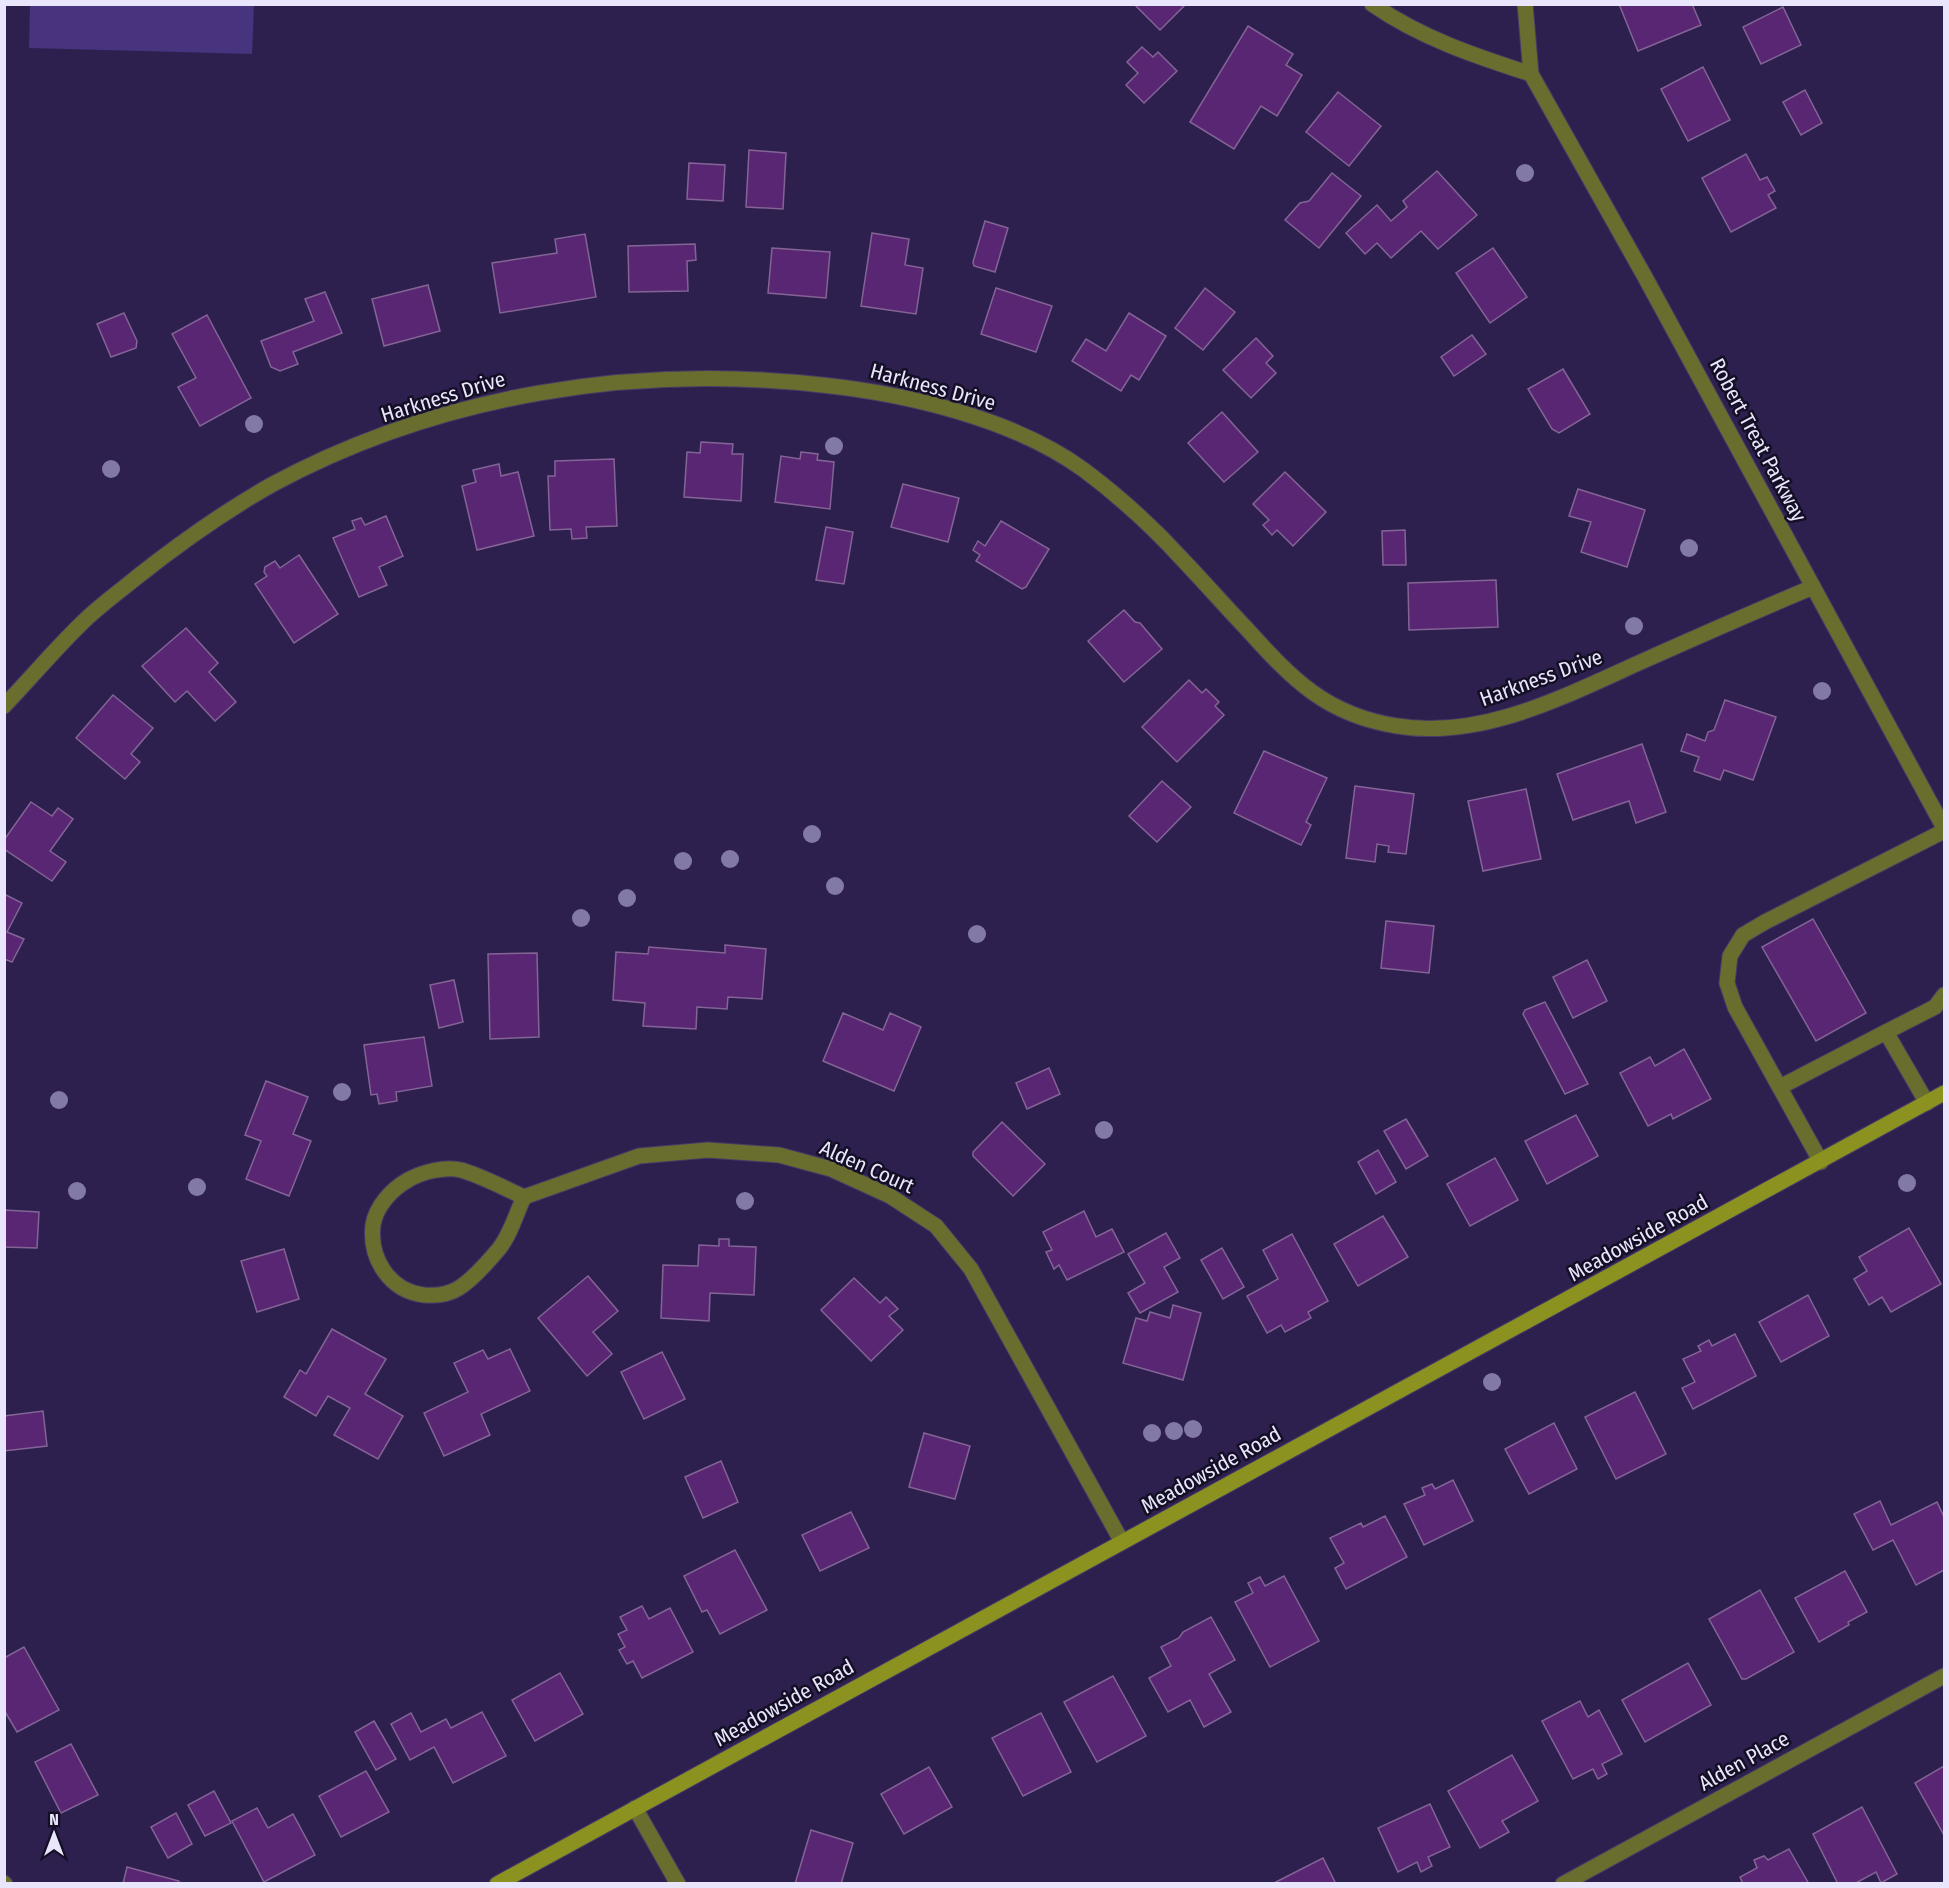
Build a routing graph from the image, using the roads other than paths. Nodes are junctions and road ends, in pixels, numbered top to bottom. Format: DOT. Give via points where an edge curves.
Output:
graph roads {
  1 [pos="1372,4"];
  2 [pos="1526,4"];
  3 [pos="1532,74"];
  4 [pos="1813,587"];
  5 [pos="4,706"];
  6 [pos="1944,830"];
  7 [pos="1944,995"];
  8 [pos="1886,1032"];
  9 [pos="1780,1087"];
  10 [pos="1944,1093"];
  11 [pos="1927,1103"];
  12 [pos="1821,1162"];
  13 [pos="524,1197"];
  14 [pos="1122,1542"];
  15 [pos="1944,1676"];
  16 [pos="635,1808"];
  17 [pos="497,1884"];
  18 [pos="678,1884"];
  19 [pos="1563,1884"];
  1 -- 3 [label="street" via="1424,36"];
  2 -- 3 [label="street, Robert Treat Parkway"];
  3 -- 4 [label="street, Robert Treat Parkway"];
  4 -- 5 [label="street, Harkness Drive" via="1510,716 1460,727 1402,727 1342,711 1303,687 1131,506 1080,467 1031,438 982,420 852,388 782,380 685,378 523,395 430,419 343,451 272,485 180,542 84,621"];
  4 -- 6 [label="street, Robert Treat Parkway"];
  6 -- 9 [label="street" via="1743,935 1730,956 1727,983 1735,1007"];
  7 -- 8 [label="street" via="1935,1007"];
  8 -- 9 [label="street"];
  8 -- 11 [label="street"];
  9 -- 12 [label="street"];
  10 -- 11 [label="main road, Meadowside Road"];
  11 -- 12 [label="main road, Meadowside Road"];
  12 -- 14 [label="main road, Meadowside Road"];
  13 -- 13 [label="street" via="500,1248 458,1289 438,1296 418,1294 401,1288 379,1265 373,1225 394,1188 415,1176 460,1169"];
  13 -- 14 [label="street, Alden Court" via="639,1156 708,1150 779,1155 831,1169 890,1196 936,1226 971,1269"];
  14 -- 16 [label="main road, Meadowside Road"];
  15 -- 19 [label="street, Alden Place"];
  16 -- 17 [label="main road, Meadowside Road"];
  16 -- 18 [label="street"];
}
